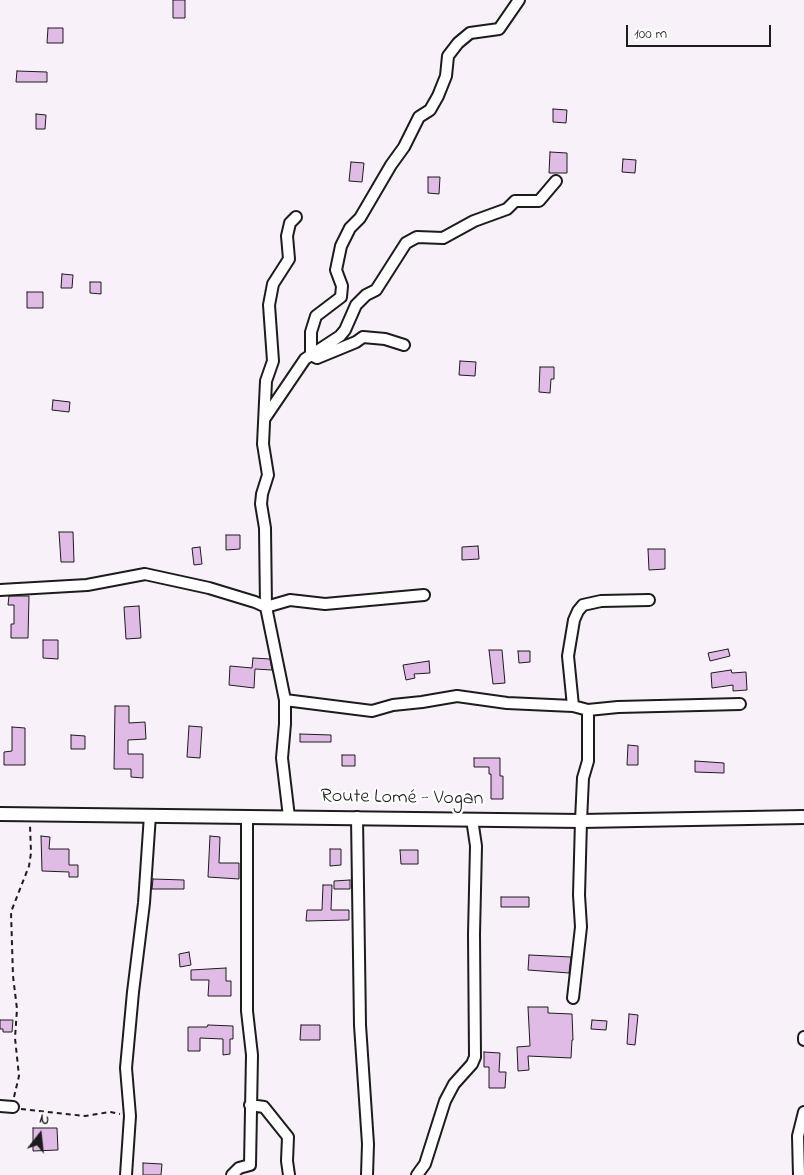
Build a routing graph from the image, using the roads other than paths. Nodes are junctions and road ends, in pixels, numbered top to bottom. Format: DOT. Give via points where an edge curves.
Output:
graph roads {
  1 [pos="519,0"];
  2 [pos="556,181"];
  3 [pos="296,217"];
  4 [pos="404,345"];
  5 [pos="311,355"];
  6 [pos="265,418"];
  7 [pos="0,590"];
  8 [pos="424,594"];
  9 [pos="649,600"];
  10 [pos="266,607"];
  11 [pos="285,700"];
  12 [pos="740,704"];
  13 [pos="573,706"];
  14 [pos="588,710"];
  15 [pos="0,814"];
  16 [pos="150,815"];
  17 [pos="247,817"];
  18 [pos="289,817"];
  19 [pos="357,817"];
  20 [pos="804,817"];
  21 [pos="472,819"];
  22 [pos="581,821"];
  23 [pos="573,998"];
  24 [pos="250,1105"];
  25 [pos="0,1106"];
  26 [pos="13,1107"];
  27 [pos="804,1112"];
  28 [pos="126,1175"];
  29 [pos="232,1175"];
  30 [pos="289,1175"];
  31 [pos="367,1175"];
  32 [pos="417,1175"];
  33 [pos="799,1175"];
  1 -- 5 [label="street" via="499,29 470,33 448,56 446,76 438,96 430,110 419,117 404,147 341,246 336,270 342,286 341,297 316,316 311,332"];
  2 -- 5 [label="street" via="538,201 516,201 507,209 474,220 443,238 417,237 406,243 376,290 356,305 340,336"];
  3 -- 6 [label="street" via="290,223 287,236 289,258 273,284 269,304 273,361 266,381"];
  4 -- 5 [label="street" via="363,337 317,358"];
  5 -- 6 [label="street"];
  6 -- 10 [label="street" via="263,444 268,476 261,504 266,528"];
  7 -- 10 [label="street" via="87,585 145,574 209,588"];
  8 -- 10 [label="street" via="325,604 290,600"];
  9 -- 13 [label="street" via="601,601 582,605 574,620 568,656"];
  10 -- 11 [label="street"];
  11 -- 13 [label="street" via="372,711 457,696 507,703"];
  11 -- 18 [label="street" via="282,758"];
  12 -- 14 [label="street"];
  13 -- 14 [label="street"];
  14 -- 22 [label="street" via="588,761 583,778"];
  15 -- 16 [label="main road, Route Lomé - Vogan"];
  16 -- 17 [label="main road, Route Lomé - Vogan"];
  16 -- 28 [label="street" via="126,1068 130,1116"];
  17 -- 18 [label="main road, Route Lomé - Vogan"];
  17 -- 24 [label="street" via="247,1011 252,1055"];
  18 -- 19 [label="main road, Route Lomé - Vogan"];
  19 -- 21 [label="main road, Route Lomé - Vogan"];
  19 -- 31 [label="street" via="360,1025"];
  20 -- 22 [label="main road, Route Lomé - Vogan"];
  21 -- 22 [label="main road, Route Lomé - Vogan"];
  21 -- 32 [label="street" via="476,846 475,1057 445,1102 425,1164"];
  22 -- 23 [label="street" via="581,927"];
  24 -- 29 [label="street" via="250,1164"];
  24 -- 30 [label="street" via="264,1107 288,1137"];
  25 -- 26 [label="street"];
  27 -- 33 [label="street" via="798,1136"];
}
